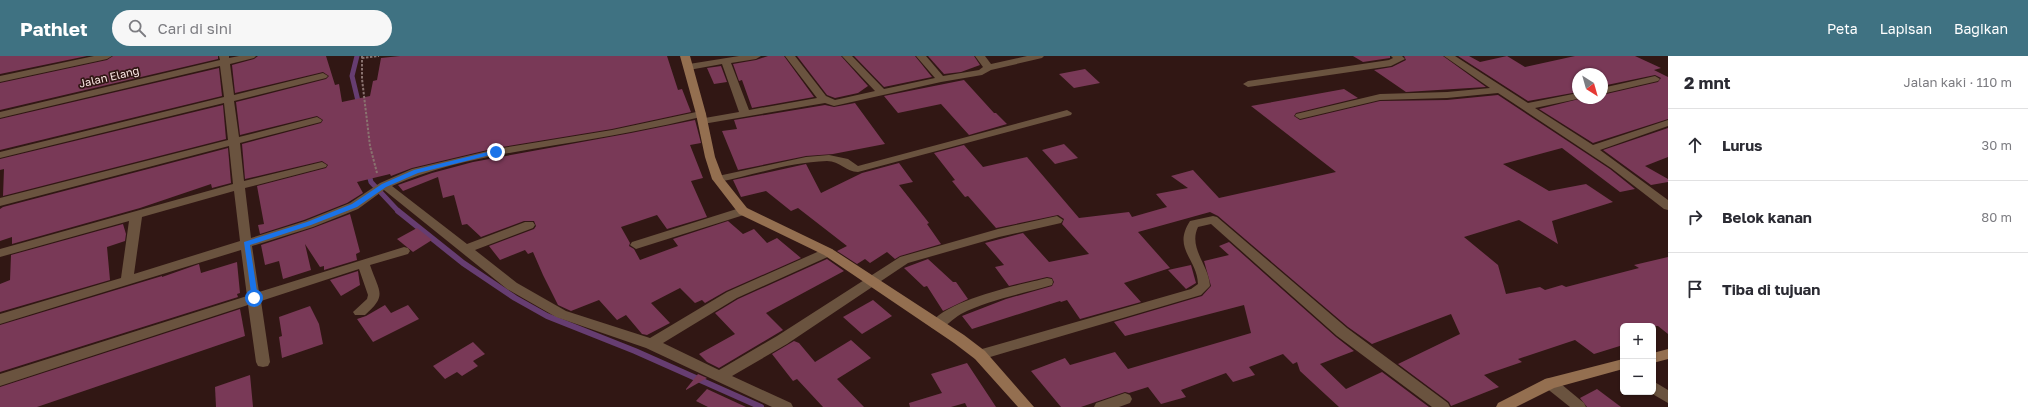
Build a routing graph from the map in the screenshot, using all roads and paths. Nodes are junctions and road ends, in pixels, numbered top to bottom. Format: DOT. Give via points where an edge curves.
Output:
graph roads {
  1 [pos="106,56"];
  2 [pos="251,56"];
  3 [pos="378,56"];
  4 [pos="756,56"];
  5 [pos="790,56"];
  6 [pos="847,56"];
  7 [pos="921,56"];
  8 [pos="980,56"];
  9 [pos="1039,56"];
  10 [pos="1396,56"];
  11 [pos="1449,56"];
  12 [pos="362,57"];
  13 [pos="224,59"];
  14 [pos="726,61"];
  15 [pos="687,62"];
  16 [pos="988,68"];
  17 [pos="323,76"];
  18 [pos="0,79"];
  19 [pos="941,79"];
  20 [pos="1655,79"];
  21 [pos="1248,84"];
  22 [pos="1497,90"];
  23 [pos="1608,90"];
  24 [pos="882,92"];
  25 [pos="1572,97"];
  26 [pos="229,98"];
  27 [pos="824,100"];
  28 [pos="1525,107"];
  29 [pos="745,114"];
  30 [pos="1067,114"];
  31 [pos="0,115"];
  32 [pos="1300,116"];
  33 [pos="702,118"];
  34 [pos="317,120"];
  35 [pos="1668,123"];
  36 [pos="234,141"];
  37 [pos="1593,149"];
  38 [pos="0,155"];
  39 [pos="322,165"];
  40 [pos="718,179"];
  41 [pos="240,186"];
  42 [pos="382,187"];
  43 [pos="1668,193"];
  44 [pos="1655,196"];
  45 [pos="0,202"];
  46 [pos="1668,206"];
  47 [pos="743,211"];
  48 [pos="136,216"];
  49 [pos="1057,220"];
  50 [pos="529,226"];
  51 [pos="246,244"];
  52 [pos="636,245"];
  53 [pos="466,249"];
  54 [pos="404,251"];
  55 [pos="828,252"];
  56 [pos="0,253"];
  57 [pos="363,263"];
  58 [pos="872,280"];
  59 [pos="127,281"];
  60 [pos="1048,282"];
  61 [pos="254,298"];
  62 [pos="360,312"];
  63 [pos="0,319"];
  64 [pos="937,325"];
  65 [pos="651,344"];
  66 [pos="1668,354"];
  67 [pos="980,355"];
  68 [pos="1656,357"];
  69 [pos="263,362"];
  70 [pos="1620,366"];
  71 [pos="720,376"];
  72 [pos="0,380"];
  73 [pos="1550,383"];
  74 [pos="1656,389"];
  75 [pos="1668,397"];
  76 [pos="1125,399"];
  77 [pos="786,407"];
  78 [pos="1027,407"];
  79 [pos="1101,407"];
  80 [pos="1443,407"];
  81 [pos="1503,407"];
  82 [pos="1579,407"];
  1 -- 18 [label="street"];
  2 -- 13 [label="street, Jalan Elang"];
  3 -- 12 [label="path"];
  4 -- 14 [label="street"];
  5 -- 27 [label="street"];
  6 -- 24 [label="street"];
  7 -- 19 [label="street"];
  8 -- 16 [label="street"];
  9 -- 16 [label="street"];
  10 -- 21 [label="street" via="1400,59 1391,63"];
  11 -- 22 [label="street"];
  12 -- 42 [label="path" via="362,84 369,148"];
  13 -- 26 [label="street"];
  13 -- 31 [label="street, Jalan Elang"];
  14 -- 15 [label="street"];
  14 -- 29 [label="street"];
  15 -- 33 [label="street"];
  16 -- 19 [label="street" via="982,72"];
  17 -- 26 [label="street"];
  19 -- 24 [label="street"];
  20 -- 23 [label="street"];
  22 -- 28 [label="street"];
  22 -- 32 [label="street" via="1380,98"];
  24 -- 27 [label="street" via="834,103"];
  25 -- 28 [label="street"];
  26 -- 36 [label="street"];
  26 -- 38 [label="street"];
  27 -- 29 [label="street"];
  28 -- 37 [label="street"];
  29 -- 33 [label="street"];
  30 -- 40 [label="street" via="858,169 853,169 844,161 829,158 806,160"];
  33 -- 40 [label="street" via="710,157"];
  33 -- 42 [label="street" via="496,152 416,171"];
  34 -- 36 [label="street"];
  35 -- 37 [label="street"];
  36 -- 41 [label="street"];
  36 -- 45 [label="street"];
  37 -- 44 [label="street"];
  39 -- 41 [label="street"];
  40 -- 47 [label="street"];
  41 -- 48 [label="street"];
  41 -- 51 [label="street"];
  42 -- 51 [label="street" via="354,206 309,224"];
  42 -- 53 [label="street"];
  43 -- 44 [label="street"];
  44 -- 46 [label="street"];
  47 -- 52 [label="street"];
  47 -- 55 [label="street"];
  48 -- 56 [label="street"];
  48 -- 59 [label="street"];
  49 -- 58 [label="street" via="998,233 904,260"];
  50 -- 53 [label="street"];
  51 -- 59 [label="street"];
  51 -- 61 [label="street"];
  53 -- 65 [label="street" via="512,286 561,314"];
  54 -- 57 [label="street"];
  55 -- 58 [label="street"];
  55 -- 65 [label="street" via="732,295"];
  57 -- 61 [label="street"];
  57 -- 62 [label="street" via="374,296 373,302"];
  58 -- 64 [label="street"];
  58 -- 71 [label="street" via="782,340"];
  59 -- 63 [label="street"];
  60 -- 64 [label="street" via="976,302 956,311"];
  61 -- 69 [label="street"];
  61 -- 72 [label="street"];
  64 -- 67 [label="street"];
  65 -- 71 [label="street"];
  66 -- 68 [label="street"];
  67 -- 78 [label="street"];
  67 -- 80 [label="street" via="1196,292 1204,286 1205,279 1188,245 1188,233 1194,224 1213,220 1342,332 1375,354"];
  70 -- 73 [label="street"];
  71 -- 77 [label="street"];
  73 -- 81 [label="street"];
  73 -- 82 [label="lane"];
  74 -- 75 [label="street"];
  76 -- 79 [label="street"];
}
